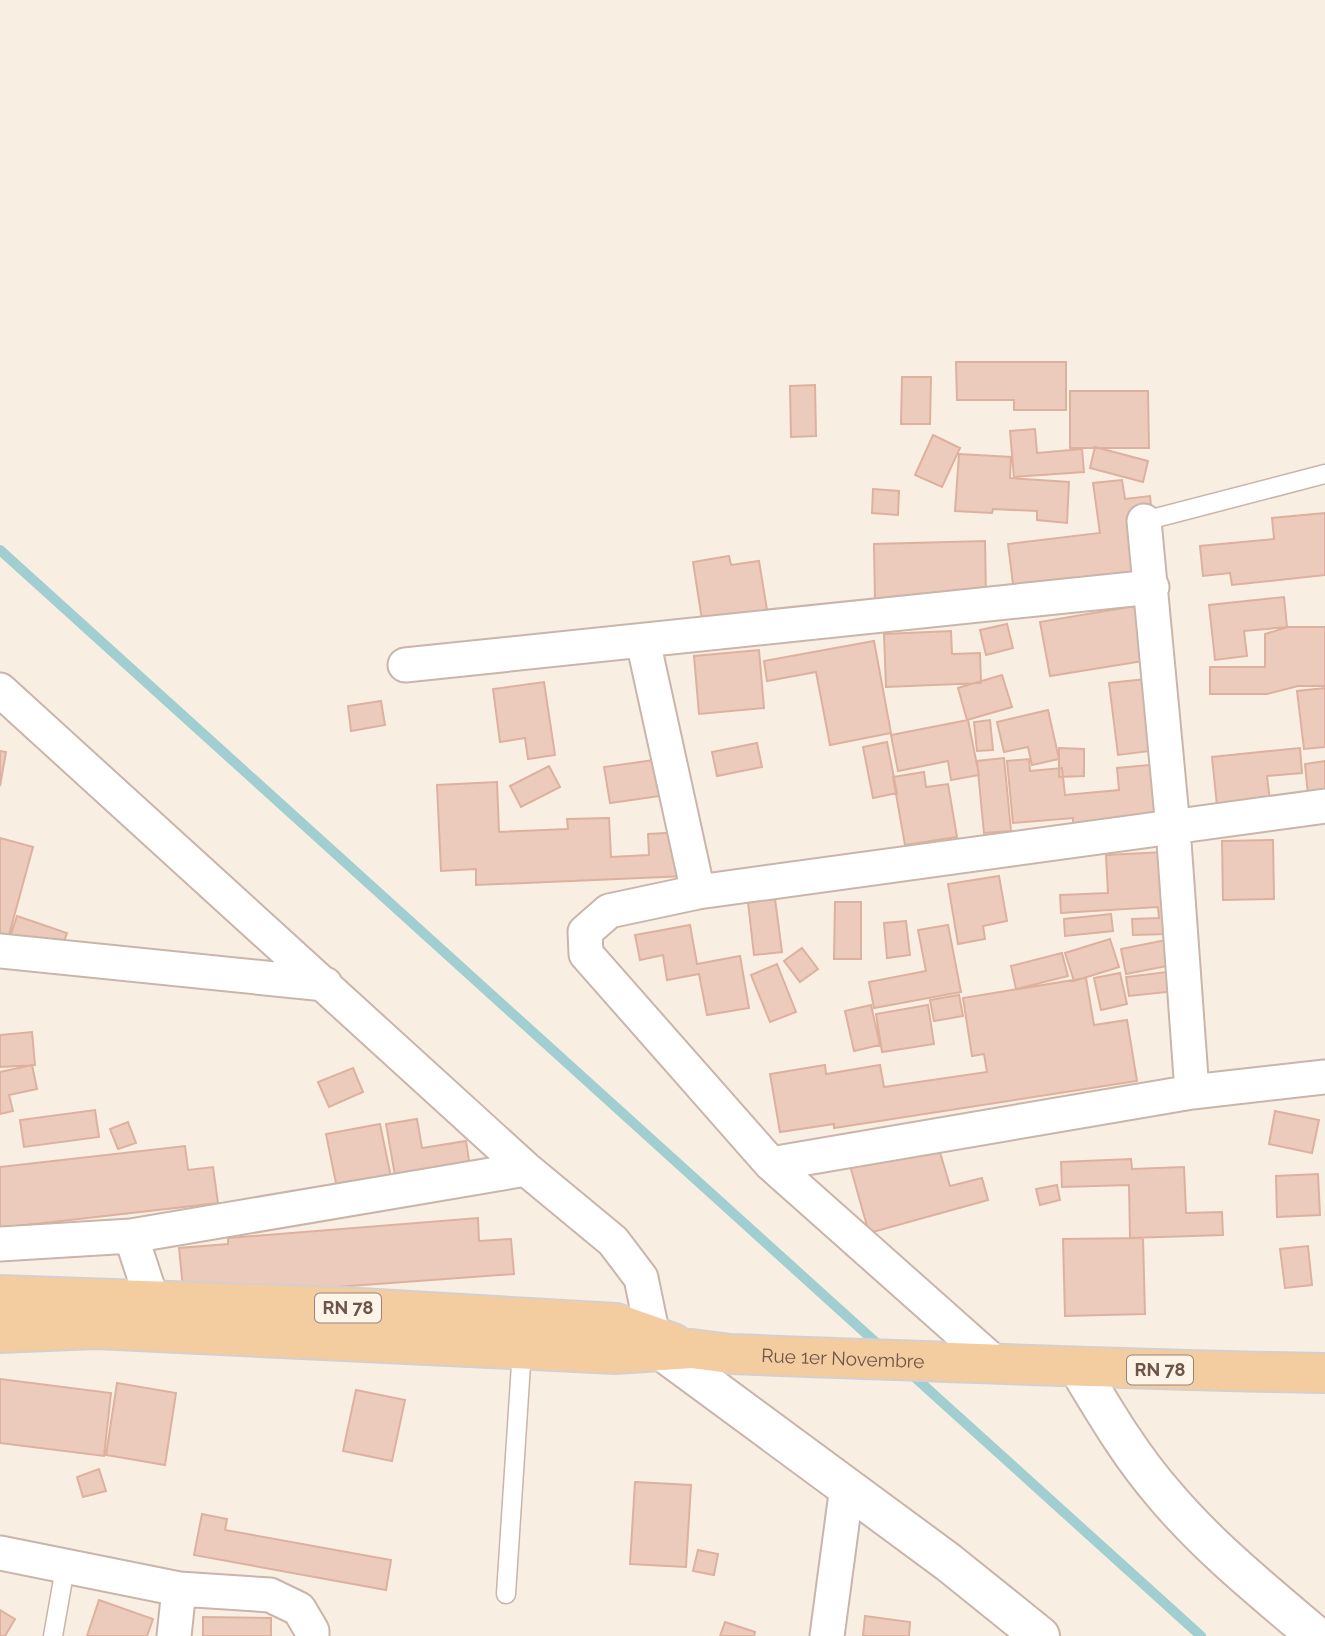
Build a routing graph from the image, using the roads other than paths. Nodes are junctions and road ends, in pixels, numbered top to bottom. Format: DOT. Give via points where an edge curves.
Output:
graph roads {
  1 [pos="1325,474"];
  2 [pos="1144,521"];
  3 [pos="1152,587"];
  4 [pos="643,640"];
  5 [pos="405,665"];
  6 [pos="0,690"];
  7 [pos="1325,806"];
  8 [pos="1174,828"];
  9 [pos="698,892"];
  10 [pos="0,951"];
  11 [pos="325,984"];
  12 [pos="1325,1077"];
  13 [pos="1192,1092"];
  14 [pos="771,1164"];
  15 [pos="526,1169"];
  16 [pos="131,1236"];
  17 [pos="0,1244"];
  18 [pos="0,1295"];
  19 [pos="152,1300"];
  20 [pos="0,1333"];
  21 [pos="669,1345"];
  22 [pos="522,1349"];
  23 [pos="995,1363"];
  24 [pos="1079,1369"];
  25 [pos="1325,1373"];
  26 [pos="847,1486"];
  27 [pos="0,1553"];
  28 [pos="65,1568"];
  29 [pos="179,1589"];
  30 [pos="506,1594"];
  31 [pos="53,1636"];
  32 [pos="174,1636"];
  33 [pos="312,1636"];
  34 [pos="827,1636"];
  35 [pos="1040,1636"];
  36 [pos="1315,1636"];
  1 -- 2 [label="lane"];
  2 -- 3 [label="street"];
  3 -- 4 [label="street"];
  3 -- 8 [label="street"];
  4 -- 5 [label="street"];
  4 -- 9 [label="street"];
  6 -- 11 [label="street"];
  7 -- 8 [label="street"];
  8 -- 9 [label="street"];
  8 -- 13 [label="street"];
  9 -- 14 [label="street" via="609,911 585,932 586,954"];
  10 -- 11 [label="street"];
  11 -- 15 [label="street"];
  12 -- 13 [label="street"];
  13 -- 14 [label="street"];
  14 -- 23 [label="street"];
  15 -- 16 [label="street"];
  15 -- 21 [label="street" via="613,1241 641,1278"];
  16 -- 17 [label="street"];
  16 -- 19 [label="street"];
  18 -- 19 [label="main road, RN 78"];
  19 -- 21 [label="main road, RN 78" via="616,1323"];
  20 -- 22 [label="main road, RN 78" via="96,1329"];
  21 -- 22 [label="main road, RN 78" via="615,1353"];
  21 -- 23 [label="main road, Rue 1er Novembre / RN 78" via="730,1354"];
  21 -- 26 [label="street"];
  22 -- 30 [label="lane"];
  23 -- 24 [label="main road, RN 78"];
  24 -- 25 [label="main road, RN 78"];
  24 -- 36 [label="street" via="1122,1440 1164,1494"];
  26 -- 34 [label="street"];
  26 -- 35 [label="street"];
  27 -- 28 [label="street"];
  28 -- 29 [label="street"];
  28 -- 31 [label="lane"];
  29 -- 32 [label="street"];
  29 -- 33 [label="street" via="270,1595 299,1609"];
}
